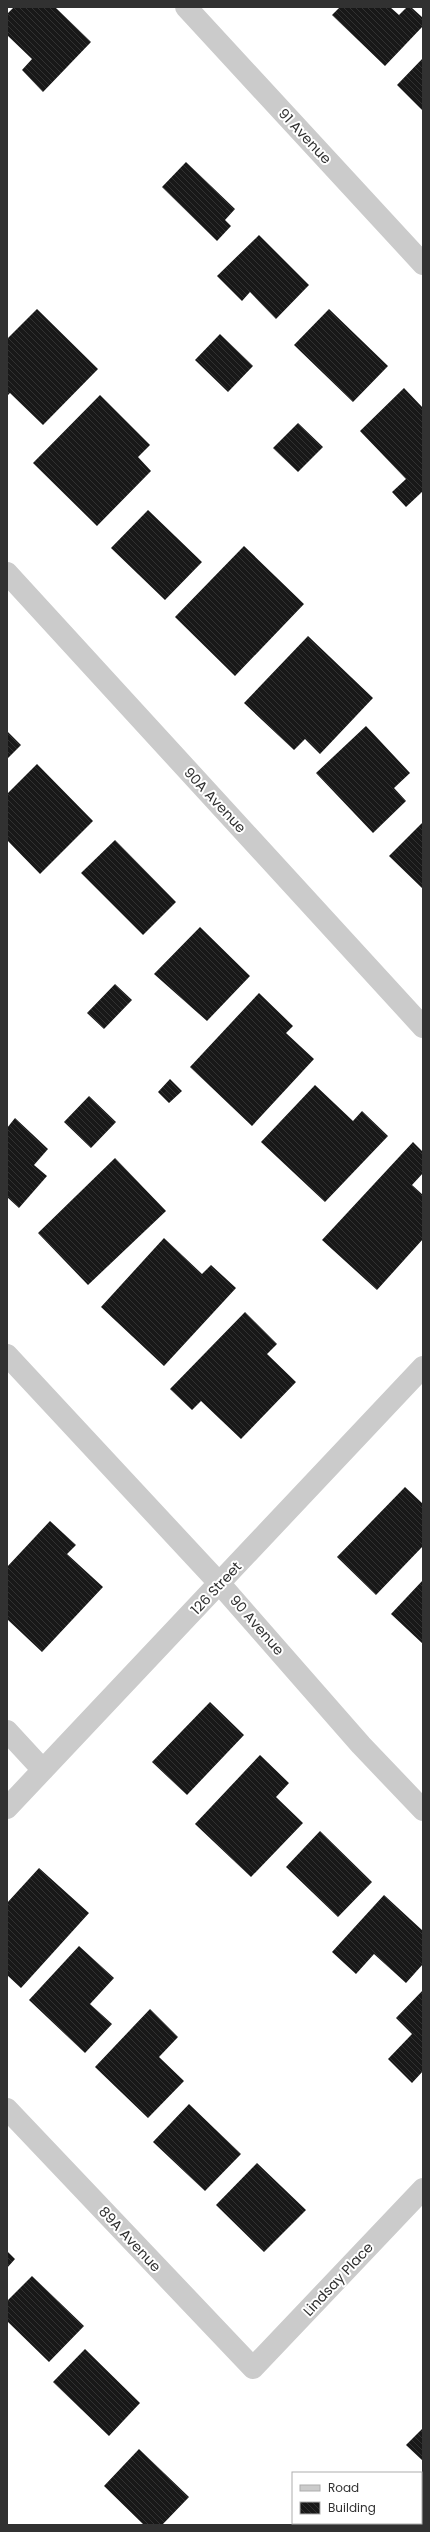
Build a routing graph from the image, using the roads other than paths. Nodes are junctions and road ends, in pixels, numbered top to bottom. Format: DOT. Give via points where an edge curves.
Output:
graph roads {
  1 [pos="186,7"];
  2 [pos="423,264"];
  3 [pos="7,573"];
  4 [pos="423,1027"];
  5 [pos="7,1355"];
  6 [pos="423,1367"];
  7 [pos="220,1584"];
  8 [pos="7,1730"];
  9 [pos="43,1770"];
  10 [pos="7,1808"];
  11 [pos="423,1810"];
  12 [pos="7,2109"];
  13 [pos="423,2189"];
  14 [pos="253,2368"];
  1 -- 2 [label="street, 91 Avenue"];
  3 -- 4 [label="street, 90A Avenue"];
  5 -- 7 [label="street, 90 Avenue"];
  6 -- 7 [label="street, 126 Street"];
  7 -- 9 [label="street, 126 Street"];
  7 -- 11 [label="street, 90 Avenue" via="361,1745"];
  8 -- 9 [label="street"];
  9 -- 10 [label="street, 126 Street"];
  12 -- 14 [label="street, 89A Avenue"];
  13 -- 14 [label="street, Lindsay Place"];
}
